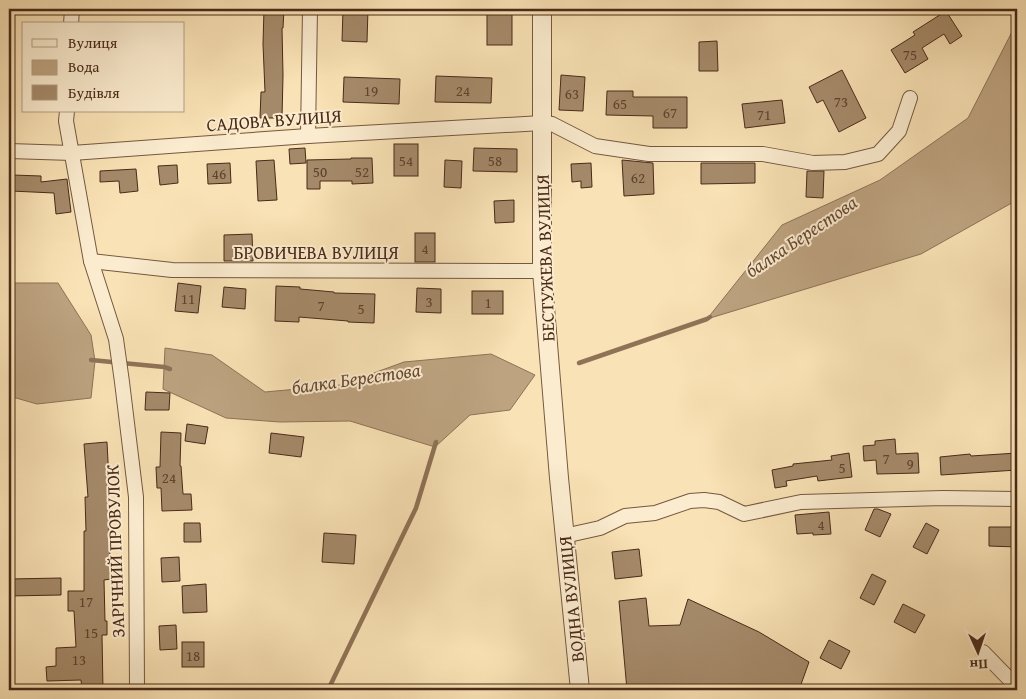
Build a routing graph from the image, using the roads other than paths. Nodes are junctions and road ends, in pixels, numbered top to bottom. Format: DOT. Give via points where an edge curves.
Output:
graph roads {
  1 [pos="72,9"];
  2 [pos="310,9"];
  3 [pos="542,9"];
  4 [pos="71,22"];
  5 [pos="910,98"];
  6 [pos="67,112"];
  7 [pos="542,124"];
  8 [pos="308,136"];
  9 [pos="9,151"];
  10 [pos="72,153"];
  11 [pos="91,261"];
  12 [pos="542,271"];
  13 [pos="1017,499"];
  14 [pos="561,507"];
  15 [pos="564,536"];
  16 [pos="983,652"];
  17 [pos="1017,687"];
  18 [pos="137,690"];
  19 [pos="580,690"];
  1 -- 4 [label="street"];
  2 -- 8 [label="street"];
  3 -- 7 [label="street, БЕСТУЖЕВА ВУЛИЦЯ"];
  5 -- 7 [label="street, САДОВА ВУЛИЦЯ" via="899,131 878,154 845,162 813,163 763,154 648,154 595,146 552,124"];
  6 -- 10 [label="street, ЗАРІЧНИЙ ПРОВУЛОК"];
  7 -- 8 [label="street, САДОВА ВУЛИЦЯ"];
  7 -- 12 [label="street, БЕСТУЖЕВА ВУЛИЦЯ"];
  8 -- 10 [label="street, САДОВА ВУЛИЦЯ"];
  9 -- 10 [label="street, САДОВА ВУЛИЦЯ"];
  10 -- 11 [label="street, ЗАРІЧНИЙ ПРОВУЛОК"];
  11 -- 12 [label="street, БРОВИЧЕВА ВУЛИЦЯ" via="172,270"];
  11 -- 18 [label="street, ЗАРІЧНИЙ ПРОВУЛОК" via="116,339 136,498"];
  12 -- 14 [label="street, БЕСТУЖЕВА ВУЛИЦЯ"];
  13 -- 15 [label="street" via="801,502 744,514 719,502 690,501 655,513 625,516 600,528"];
  14 -- 15 [label="street, ВОДНА ВУЛИЦЯ"];
  15 -- 19 [label="street, ВОДНА ВУЛИЦЯ"];
  16 -- 17 [label="street"];
}
